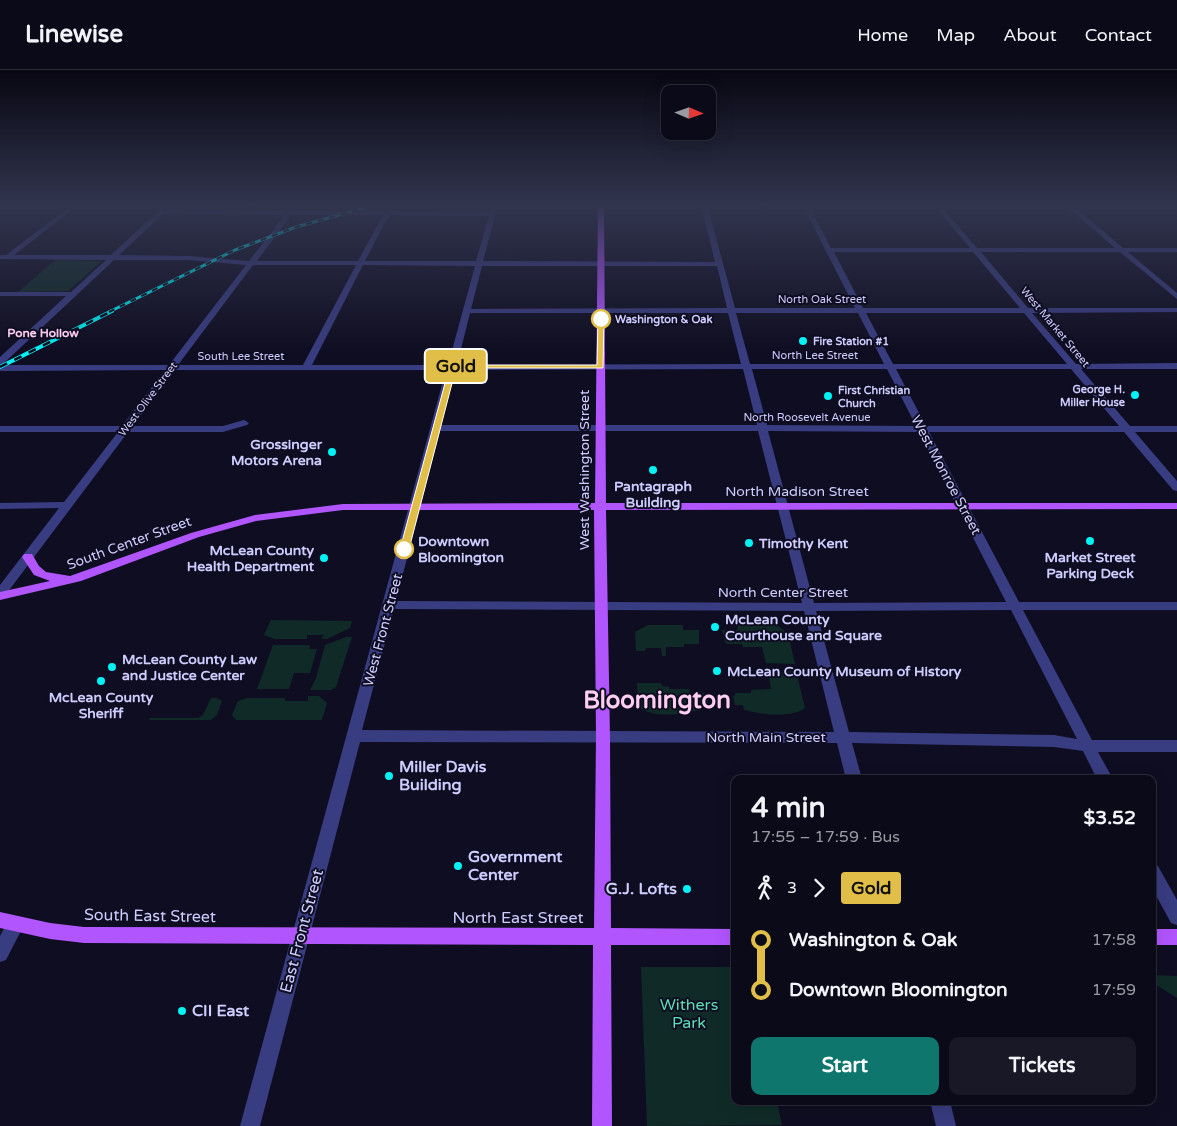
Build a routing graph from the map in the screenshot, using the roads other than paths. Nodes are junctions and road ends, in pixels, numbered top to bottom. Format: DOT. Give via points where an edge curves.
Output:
graph roads {
  1 [pos="117,253"];
  2 [pos="258,253"];
  3 [pos="366,253"];
  4 [pos="482,253"];
  5 [pos="601,253"];
  6 [pos="716,253"];
  7 [pos="831,253"];
  8 [pos="979,253"];
  9 [pos="1126,253"];
  10 [pos="4,257"];
  11 [pos="113,257"];
  12 [pos="0,263"];
  13 [pos="251,263"];
  14 [pos="361,263"];
  15 [pos="479,264"];
  16 [pos="601,264"];
  17 [pos="719,264"];
  18 [pos="0,294"];
  19 [pos="72,294"];
  20 [pos="1177,298"];
  21 [pos="732,310"];
  22 [pos="1027,310"];
  23 [pos="1177,310"];
  24 [pos="466,311"];
  25 [pos="600,311"];
  26 [pos="859,311"];
  27 [pos="0,362"];
  28 [pos="453,366"];
  29 [pos="746,366"];
  30 [pos="889,366"];
  31 [pos="1074,366"];
  32 [pos="1177,366"];
  33 [pos="173,367"];
  34 [pos="306,367"];
  35 [pos="601,367"];
  36 [pos="0,368"];
  37 [pos="244,423"];
  38 [pos="0,428"];
  39 [pos="127,428"];
  40 [pos="437,428"];
  41 [pos="600,428"];
  42 [pos="762,429"];
  43 [pos="922,429"];
  44 [pos="1126,429"];
  45 [pos="1177,429"];
  46 [pos="1177,488"];
  47 [pos="0,506"];
  48 [pos="67,506"];
  49 [pos="416,506"];
  50 [pos="600,506"];
  51 [pos="782,506"];
  52 [pos="962,506"];
  53 [pos="1177,506"];
  54 [pos="28,557"];
  55 [pos="77,578"];
  56 [pos="0,595"];
  57 [pos="389,605"];
  58 [pos="600,606"];
  59 [pos="809,606"];
  60 [pos="1013,606"];
  61 [pos="1177,606"];
  62 [pos="354,736"];
  63 [pos="603,736"];
  64 [pos="843,738"];
  65 [pos="1087,746"];
  66 [pos="1177,746"];
  67 [pos="853,775"];
  68 [pos="1103,775"];
  69 [pos="1156,878"];
  70 [pos="1177,917"];
  71 [pos="8,922"];
  72 [pos="301,936"];
  73 [pos="731,937"];
  74 [pos="1156,937"];
  75 [pos="1177,937"];
  76 [pos="602,938"];
  77 [pos="0,954"];
  78 [pos="941,1105"];
  79 [pos="250,1126"];
  80 [pos="602,1126"];
  81 [pos="946,1126"];
  1 -- 11 [label="street"];
  2 -- 13 [label="street, West Olive Street"];
  3 -- 14 [label="street"];
  4 -- 15 [label="street, West Front Street"];
  5 -- 16 [label="main road, West Washington Street"];
  6 -- 17 [label="street"];
  7 -- 26 [label="street, West Monroe Street"];
  8 -- 22 [label="street, West Market Street"];
  9 -- 20 [label="street"];
  10 -- 11 [label="street"];
  10 -- 12 [label="street"];
  11 -- 13 [label="street"];
  11 -- 19 [label="street"];
  13 -- 14 [label="street"];
  13 -- 33 [label="street, West Olive Street"];
  14 -- 15 [label="street"];
  14 -- 34 [label="street"];
  15 -- 16 [label="street"];
  15 -- 24 [label="street, West Front Street"];
  16 -- 17 [label="street"];
  16 -- 25 [label="main road, West Washington Street"];
  17 -- 21 [label="street"];
  18 -- 19 [label="street"];
  19 -- 27 [label="street"];
  21 -- 25 [label="street, North Oak Street"];
  21 -- 26 [label="street, North Oak Street"];
  21 -- 29 [label="street"];
  22 -- 23 [label="street, North Oak Street"];
  22 -- 26 [label="street, North Oak Street"];
  22 -- 31 [label="street, West Market Street"];
  24 -- 25 [label="street, North Oak Street"];
  24 -- 28 [label="street, West Front Street"];
  25 -- 35 [label="main road, West Washington Street"];
  26 -- 30 [label="street, West Monroe Street"];
  28 -- 34 [label="street, South Lee Street"];
  28 -- 35 [label="street, North Lee Street"];
  28 -- 40 [label="street, West Front Street"];
  29 -- 30 [label="street, North Lee Street"];
  29 -- 35 [label="street, North Lee Street"];
  29 -- 42 [label="street"];
  30 -- 31 [label="street, North Lee Street"];
  30 -- 43 [label="street, West Monroe Street"];
  31 -- 32 [label="street, North Lee Street"];
  31 -- 44 [label="street, West Market Street"];
  33 -- 34 [label="street, South Lee Street"];
  33 -- 36 [label="street, South Lee Street"];
  33 -- 39 [label="street, West Olive Street"];
  35 -- 41 [label="main road, West Washington Street"];
  37 -- 39 [label="street" via="223,429"];
  38 -- 39 [label="street"];
  39 -- 48 [label="street, West Olive Street"];
  40 -- 41 [label="street, North Roosevelt Avenue"];
  40 -- 49 [label="street, West Front Street"];
  41 -- 42 [label="street, North Roosevelt Avenue"];
  41 -- 50 [label="main road, West Washington Street"];
  42 -- 43 [label="street, North Roosevelt Avenue"];
  42 -- 51 [label="street"];
  43 -- 44 [label="street, North Roosevelt Avenue"];
  43 -- 52 [label="street, West Monroe Street"];
  44 -- 45 [label="street, North Roosevelt Avenue"];
  44 -- 46 [label="street, West Market Street"];
  47 -- 48 [label="street"];
  48 -- 54 [label="street, West Olive Street"];
  49 -- 50 [label="main road, North Madison Street"];
  49 -- 55 [label="main road, South Center Street" via="343,506 267,516 195,535"];
  49 -- 57 [label="street, West Front Street"];
  50 -- 51 [label="main road, North Madison Street"];
  50 -- 58 [label="main road, West Washington Street"];
  51 -- 52 [label="main road, North Madison Street"];
  51 -- 59 [label="street"];
  52 -- 53 [label="main road, North Madison Street"];
  52 -- 60 [label="street, West Monroe Street"];
  54 -- 55 [label="main road" via="38,573"];
  54 -- 56 [label="street, West Olive Street"];
  55 -- 56 [label="main road, South Center Street"];
  57 -- 58 [label="street, North Center Street"];
  57 -- 62 [label="street, West Front Street"];
  58 -- 59 [label="street, North Center Street"];
  58 -- 63 [label="main road, West Washington Street"];
  59 -- 60 [label="street, North Center Street"];
  59 -- 64 [label="street"];
  60 -- 61 [label="street, North Center Street"];
  60 -- 65 [label="street, West Monroe Street"];
  62 -- 63 [label="street, North Main Street"];
  62 -- 72 [label="street, East Front Street"];
  63 -- 64 [label="street, North Main Street"];
  63 -- 76 [label="main road, West Washington Street"];
  64 -- 65 [label="street, North Main Street" via="1054,741"];
  64 -- 67 [label="street"];
  65 -- 66 [label="street, North Main Street"];
  65 -- 68 [label="street, West Monroe Street"];
  69 -- 70 [label="street"];
  71 -- 72 [label="main road, South East Street" via="84,935"];
  71 -- 77 [label="street"];
  72 -- 76 [label="main road, North East Street"];
  72 -- 79 [label="street, East Front Street"];
  73 -- 76 [label="main road, North East Street"];
  74 -- 75 [label="main road"];
  76 -- 80 [label="main road, West Washington Street"];
  78 -- 81 [label="street"];
}
